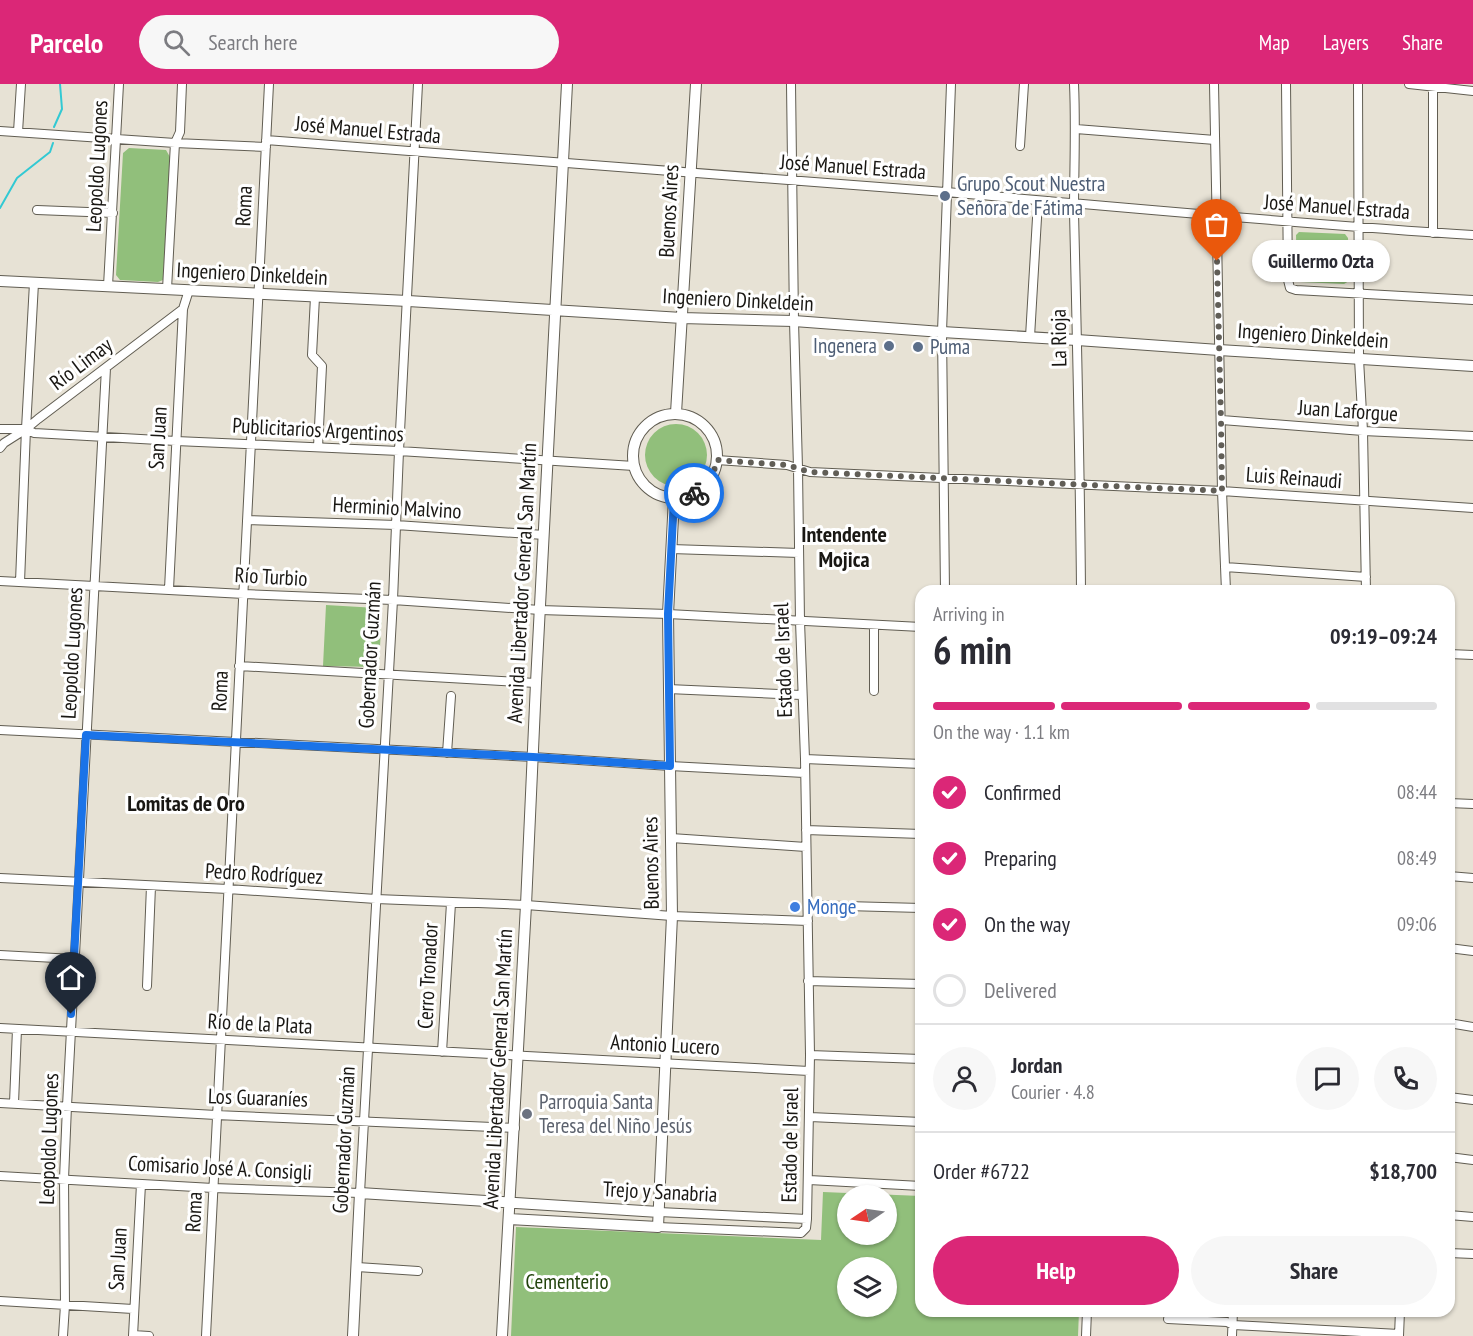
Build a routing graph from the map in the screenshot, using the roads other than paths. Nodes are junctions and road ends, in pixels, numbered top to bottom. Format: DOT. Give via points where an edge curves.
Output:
graph roads {
  1 [pos="21,84"];
  2 [pos="119,84"];
  3 [pos="182,84"];
  4 [pos="269,84"];
  5 [pos="418,84"];
  6 [pos="567,84"];
  7 [pos="696,84"];
  8 [pos="791,84"];
  9 [pos="951,84"];
  10 [pos="1024,84"];
  11 [pos="1074,84"];
  12 [pos="1214,84"];
  13 [pos="1286,84"];
  14 [pos="1358,84"];
  15 [pos="1409,84"];
  16 [pos="1433,87"];
  17 [pos="1473,91"];
  18 [pos="1076,129"];
  19 [pos="0,131"];
  20 [pos="18,132"];
  21 [pos="116,140"];
  22 [pos="1215,140"];
  23 [pos="175,143"];
  24 [pos="266,143"];
  25 [pos="1020,146"];
  26 [pos="415,153"];
  27 [pos="563,163"];
  28 [pos="691,173"];
  29 [pos="792,180"];
  30 [pos="946,192"];
  31 [pos="1038,201"];
  32 [pos="1074,204"];
  33 [pos="37,210"];
  34 [pos="112,213"];
  35 [pos="1216,217"];
  36 [pos="1288,221"];
  37 [pos="1359,227"];
  38 [pos="1433,233"];
  39 [pos="1473,235"];
  40 [pos="0,281"];
  41 [pos="34,283"];
  42 [pos="108,286"];
  43 [pos="167,289"];
  44 [pos="189,290"];
  45 [pos="1359,293"];
  46 [pos="257,294"];
  47 [pos="315,297"];
  48 [pos="1473,300"];
  49 [pos="408,301"];
  50 [pos="183,309"];
  51 [pos="555,309"];
  52 [pos="682,318"];
  53 [pos="794,321"];
  54 [pos="942,332"];
  55 [pos="1030,337"];
  56 [pos="1077,340"];
  57 [pos="1219,350"];
  58 [pos="1359,359"];
  59 [pos="1473,366"];
  60 [pos="106,368"];
  61 [pos="676,413"];
  62 [pos="1221,420"];
  63 [pos="0,429"];
  64 [pos="26,429"];
  65 [pos="1363,431"];
  66 [pos="1473,436"];
  67 [pos="103,437"];
  68 [pos="176,441"];
  69 [pos="250,445"];
  70 [pos="318,447"];
  71 [pos="0,448"];
  72 [pos="399,451"];
  73 [pos="717,460"];
  74 [pos="547,462"];
  75 [pos="634,466"];
  76 [pos="798,468"];
  77 [pos="943,478"];
  78 [pos="1080,486"];
  79 [pos="1222,491"];
  80 [pos="674,498"];
  81 [pos="1363,501"];
  82 [pos="1473,508"];
  83 [pos="247,520"];
  84 [pos="396,525"];
  85 [pos="544,535"];
  86 [pos="671,549"];
  87 [pos="799,553"];
  88 [pos="1225,567"];
  89 [pos="1366,578"];
  90 [pos="0,581"];
  91 [pos="20,582"];
  92 [pos="94,585"];
  93 [pos="945,585"];
  94 [pos="1081,585"];
  95 [pos="1226,585"];
  96 [pos="1366,585"];
  97 [pos="169,589"];
  98 [pos="244,594"];
  99 [pos="393,600"];
  100 [pos="540,610"];
  101 [pos="668,614"];
  102 [pos="800,621"];
  103 [pos="874,625"];
  104 [pos="915,627"];
  105 [pos="1455,654"];
  106 [pos="1473,656"];
  107 [pos="239,666"];
  108 [pos="388,674"];
  109 [pos="536,683"];
  110 [pos="668,688"];
  111 [pos="874,691"];
  112 [pos="801,694"];
  113 [pos="451,696"];
  114 [pos="0,730"];
  115 [pos="86,735"];
  116 [pos="235,742"];
  117 [pos="384,749"];
  118 [pos="447,753"];
  119 [pos="533,757"];
  120 [pos="805,759"];
  121 [pos="915,764"];
  122 [pos="670,766"];
  123 [pos="804,773"];
  124 [pos="1455,803"];
  125 [pos="1473,804"];
  126 [pos="806,830"];
  127 [pos="915,834"];
  128 [pos="670,838"];
  129 [pos="806,848"];
  130 [pos="1455,876"];
  131 [pos="0,878"];
  132 [pos="1473,878"];
  133 [pos="78,882"];
  134 [pos="151,886"];
  135 [pos="228,890"];
  136 [pos="376,899"];
  137 [pos="451,903"];
  138 [pos="526,905"];
  139 [pos="808,905"];
  140 [pos="915,908"];
  141 [pos="672,916"];
  142 [pos="808,921"];
  143 [pos="1455,949"];
  144 [pos="1473,951"];
  145 [pos="0,955"];
  146 [pos="74,959"];
  147 [pos="808,981"];
  148 [pos="915,984"];
  149 [pos="147,986"];
  150 [pos="1455,1024"];
  151 [pos="1473,1027"];
  152 [pos="0,1028"];
  153 [pos="17,1029"];
  154 [pos="70,1032"];
  155 [pos="220,1040"];
  156 [pos="368,1047"];
  157 [pos="442,1052"];
  158 [pos="518,1055"];
  159 [pos="810,1055"];
  160 [pos="915,1059"];
  161 [pos="665,1063"];
  162 [pos="810,1071"];
  163 [pos="1455,1098"];
  164 [pos="1473,1100"];
  165 [pos="0,1103"];
  166 [pos="14,1103"];
  167 [pos="67,1106"];
  168 [pos="216,1115"];
  169 [pos="810,1117"];
  170 [pos="364,1121"];
  171 [pos="915,1122"];
  172 [pos="515,1128"];
  173 [pos="1455,1158"];
  174 [pos="1473,1160"];
  175 [pos="0,1176"];
  176 [pos="64,1179"];
  177 [pos="808,1180"];
  178 [pos="141,1184"];
  179 [pos="915,1186"];
  180 [pos="213,1188"];
  181 [pos="360,1193"];
  182 [pos="510,1203"];
  183 [pos="659,1212"];
  184 [pos="1455,1216"];
  185 [pos="1473,1217"];
  186 [pos="509,1219"];
  187 [pos="807,1219"];
  188 [pos="658,1227"];
  189 [pos="801,1233"];
  190 [pos="1455,1253"];
  191 [pos="1473,1254"];
  192 [pos="357,1268"];
  193 [pos="418,1271"];
  194 [pos="0,1300"];
  195 [pos="65,1305"];
  196 [pos="133,1309"];
  197 [pos="1087,1317"];
  198 [pos="1233,1317"];
  199 [pos="1400,1317"];
  200 [pos="1168,1319"];
  201 [pos="1233,1325"];
  202 [pos="1399,1335"];
  203 [pos="63,1336"];
  204 [pos="133,1336"];
  205 [pos="149,1336"];
  206 [pos="206,1336"];
  207 [pos="353,1336"];
  208 [pos="502,1336"];
  209 [pos="1086,1336"];
  210 [pos="1232,1336"];
  1 -- 20 [label="street"];
  2 -- 21 [label="street, Leopoldo Lugones"];
  3 -- 23 [label="street" via="180,132"];
  4 -- 24 [label="street, Roma"];
  5 -- 26 [label="street, Gobernador Guzmán"];
  6 -- 27 [label="main road, Avenida Libertador General San Martín"];
  7 -- 28 [label="main road, Buenos Aires"];
  8 -- 29 [label="street, Estado de Israel"];
  9 -- 30 [label="street"];
  10 -- 25 [label="street"];
  11 -- 18 [label="street, La Rioja"];
  12 -- 22 [label="street"];
  13 -- 36 [label="street"];
  14 -- 37 [label="street"];
  15 -- 16 [label="street"];
  16 -- 17 [label="street"];
  16 -- 38 [label="street"];
  18 -- 22 [label="street"];
  18 -- 32 [label="street, La Rioja"];
  19 -- 20 [label="street, José Manuel Estrada"];
  20 -- 21 [label="street, José Manuel Estrada"];
  21 -- 23 [label="street, José Manuel Estrada"];
  21 -- 34 [label="street, Leopoldo Lugones"];
  22 -- 35 [label="street"];
  23 -- 24 [label="street, José Manuel Estrada"];
  23 -- 43 [label="street"];
  24 -- 26 [label="street, José Manuel Estrada"];
  24 -- 46 [label="street, Roma"];
  26 -- 27 [label="street, José Manuel Estrada"];
  26 -- 49 [label="street, Gobernador Guzmán"];
  27 -- 28 [label="street, José Manuel Estrada"];
  27 -- 51 [label="main road, Avenida Libertador General San Martín"];
  28 -- 29 [label="street, José Manuel Estrada"];
  28 -- 52 [label="main road, Buenos Aires"];
  29 -- 30 [label="street, José Manuel Estrada"];
  29 -- 53 [label="street, Estado de Israel"];
  30 -- 31 [label="street, José Manuel Estrada"];
  30 -- 54 [label="street"];
  31 -- 32 [label="street, José Manuel Estrada"];
  31 -- 55 [label="street"];
  32 -- 35 [label="street, José Manuel Estrada"];
  32 -- 56 [label="street, La Rioja"];
  33 -- 34 [label="street"];
  34 -- 42 [label="street, Leopoldo Lugones"];
  35 -- 36 [label="street, José Manuel Estrada"];
  35 -- 57 [label="street"];
  36 -- 37 [label="street, José Manuel Estrada"];
  36 -- 45 [label="street" via="1290,288"];
  37 -- 38 [label="street, José Manuel Estrada"];
  37 -- 45 [label="street"];
  38 -- 39 [label="street, José Manuel Estrada"];
  40 -- 41 [label="main road, Ingeniero Dinkeldein"];
  41 -- 42 [label="main road, Ingeniero Dinkeldein"];
  41 -- 64 [label="street"];
  42 -- 43 [label="main road, Ingeniero Dinkeldein"];
  43 -- 44 [label="main road, Ingeniero Dinkeldein"];
  44 -- 46 [label="main road, Ingeniero Dinkeldein"];
  44 -- 50 [label="street, San Juan"];
  45 -- 48 [label="street"];
  45 -- 58 [label="street"];
  46 -- 47 [label="main road, Ingeniero Dinkeldein"];
  46 -- 69 [label="street, Roma"];
  47 -- 49 [label="main road, Ingeniero Dinkeldein"];
  47 -- 70 [label="street" via="312,355 322,366"];
  49 -- 51 [label="main road, Ingeniero Dinkeldein"];
  49 -- 72 [label="street, Gobernador Guzmán"];
  50 -- 60 [label="street, Río Limay"];
  50 -- 68 [label="street, San Juan"];
  51 -- 52 [label="main road, Ingeniero Dinkeldein"];
  51 -- 74 [label="main road, Avenida Libertador General San Martín"];
  52 -- 53 [label="main road, Ingeniero Dinkeldein"];
  52 -- 61 [label="main road, Buenos Aires"];
  53 -- 54 [label="main road, Ingeniero Dinkeldein"];
  53 -- 76 [label="street, Estado de Israel"];
  54 -- 55 [label="main road, Ingeniero Dinkeldein"];
  54 -- 77 [label="street"];
  55 -- 56 [label="main road, Ingeniero Dinkeldein"];
  56 -- 57 [label="main road, Ingeniero Dinkeldein"];
  56 -- 78 [label="street, La Rioja"];
  57 -- 58 [label="main road, Ingeniero Dinkeldein"];
  57 -- 62 [label="street"];
  58 -- 59 [label="main road, Ingeniero Dinkeldein"];
  58 -- 65 [label="street"];
  60 -- 64 [label="street, Río Limay"];
  60 -- 67 [label="street, Leopoldo Lugones"];
  61 -- 73 [label="main road" via="690,416 711,433 717,446"];
  61 -- 75 [label="main road" via="665,414 646,425 635,444"];
  62 -- 65 [label="street, Juan Laforgue"];
  62 -- 79 [label="street"];
  63 -- 64 [label="street, Publicitarios Argentinos"];
  64 -- 67 [label="street, Publicitarios Argentinos" via="34,433"];
  64 -- 71 [label="street, Río Limay"];
  64 -- 91 [label="street"];
  65 -- 66 [label="street, Juan Laforgue"];
  65 -- 81 [label="street"];
  67 -- 68 [label="street, Publicitarios Argentinos"];
  67 -- 92 [label="street, Leopoldo Lugones"];
  68 -- 69 [label="street, Publicitarios Argentinos"];
  68 -- 97 [label="street, San Juan"];
  69 -- 70 [label="street, Publicitarios Argentinos"];
  69 -- 83 [label="street, Roma"];
  70 -- 72 [label="street, Publicitarios Argentinos"];
  72 -- 74 [label="street, Publicitarios Argentinos"];
  72 -- 84 [label="street, Gobernador Guzmán"];
  73 -- 76 [label="street, Luis Reinaudi"];
  73 -- 80 [label="main road" via="708,483 687,496"];
  74 -- 75 [label="street, Publicitarios Argentinos"];
  74 -- 85 [label="main road, Avenida Libertador General San Martín"];
  75 -- 80 [label="main road" via="649,489"];
  76 -- 77 [label="street, Luis Reinaudi" via="810,472"];
  76 -- 87 [label="street, Estado de Israel"];
  77 -- 78 [label="street, Luis Reinaudi"];
  77 -- 93 [label="street"];
  78 -- 79 [label="street, Luis Reinaudi"];
  78 -- 94 [label="street, La Rioja"];
  79 -- 81 [label="street, Luis Reinaudi"];
  79 -- 88 [label="street"];
  80 -- 86 [label="main road, Buenos Aires"];
  81 -- 82 [label="street, Luis Reinaudi"];
  81 -- 89 [label="street"];
  83 -- 84 [label="street, Herminio Malvino"];
  83 -- 98 [label="street, Roma"];
  84 -- 85 [label="street, Herminio Malvino"];
  84 -- 99 [label="street, Gobernador Guzmán"];
  85 -- 100 [label="main road, Avenida Libertador General San Martín"];
  86 -- 87 [label="street"];
  86 -- 101 [label="main road, Buenos Aires"];
  87 -- 102 [label="street, Estado de Israel"];
  88 -- 89 [label="street"];
  88 -- 95 [label="street"];
  89 -- 96 [label="street"];
  90 -- 91 [label="street, Río Turbio"];
  91 -- 92 [label="street, Río Turbio"];
  92 -- 97 [label="street, Río Turbio"];
  92 -- 115 [label="street, Leopoldo Lugones"];
  97 -- 98 [label="street, Río Turbio"];
  98 -- 99 [label="street, Río Turbio"];
  98 -- 107 [label="street, Roma"];
  99 -- 100 [label="street, Río Turbio"];
  99 -- 108 [label="street, Gobernador Guzmán"];
  100 -- 101 [label="street, Río Turbio"];
  100 -- 109 [label="main road, Avenida Libertador General San Martín"];
  101 -- 102 [label="street, Río Turbio"];
  101 -- 110 [label="main road, Buenos Aires"];
  102 -- 103 [label="street, Río Turbio"];
  102 -- 112 [label="street, Estado de Israel"];
  103 -- 104 [label="street, Río Turbio"];
  103 -- 111 [label="street"];
  105 -- 106 [label="street"];
  107 -- 108 [label="street"];
  107 -- 116 [label="street, Roma"];
  108 -- 109 [label="street"];
  108 -- 117 [label="street, Gobernador Guzmán"];
  109 -- 119 [label="main road, Avenida Libertador General San Martín"];
  110 -- 112 [label="street"];
  110 -- 122 [label="main road, Buenos Aires"];
  112 -- 120 [label="street, Estado de Israel"];
  113 -- 118 [label="street"];
  114 -- 115 [label="street"];
  115 -- 116 [label="street"];
  115 -- 133 [label="street, Leopoldo Lugones"];
  116 -- 117 [label="street"];
  116 -- 135 [label="street, Roma"];
  117 -- 118 [label="street"];
  117 -- 136 [label="street, Gobernador Guzmán"];
  118 -- 119 [label="street"];
  119 -- 122 [label="street"];
  119 -- 138 [label="main road, Avenida Libertador General San Martín"];
  120 -- 121 [label="street"];
  120 -- 123 [label="street, Estado de Israel"];
  122 -- 123 [label="street"];
  122 -- 128 [label="main road, Buenos Aires"];
  123 -- 126 [label="street, Estado de Israel"];
  124 -- 125 [label="street"];
  126 -- 127 [label="street"];
  126 -- 129 [label="street, Estado de Israel"];
  128 -- 129 [label="street"];
  128 -- 141 [label="main road, Buenos Aires"];
  129 -- 139 [label="street, Estado de Israel"];
  130 -- 132 [label="street"];
  131 -- 133 [label="street, Pedro Rodríguez"];
  133 -- 134 [label="street, Pedro Rodríguez"];
  133 -- 146 [label="street, Leopoldo Lugones"];
  134 -- 135 [label="street, Pedro Rodríguez"];
  134 -- 149 [label="street"];
  135 -- 136 [label="street, Pedro Rodríguez"];
  135 -- 155 [label="street, Roma"];
  136 -- 137 [label="street, Pedro Rodríguez"];
  136 -- 156 [label="street, Gobernador Guzmán"];
  137 -- 138 [label="street, Pedro Rodríguez"];
  137 -- 157 [label="street, Cerro Tronador"];
  138 -- 141 [label="street, Pedro Rodríguez"];
  138 -- 158 [label="main road, Avenida Libertador General San Martín"];
  139 -- 140 [label="street"];
  139 -- 142 [label="street, Estado de Israel"];
  141 -- 142 [label="street, Pedro Rodríguez"];
  141 -- 161 [label="main road, Buenos Aires"];
  142 -- 147 [label="street, Estado de Israel"];
  143 -- 144 [label="street"];
  145 -- 146 [label="street"];
  146 -- 154 [label="street, Leopoldo Lugones"];
  147 -- 148 [label="street"];
  147 -- 159 [label="street, Estado de Israel"];
  150 -- 151 [label="street"];
  152 -- 153 [label="street, Río de la Plata"];
  153 -- 154 [label="street, Río de la Plata"];
  153 -- 166 [label="street"];
  154 -- 155 [label="street, Río de la Plata"];
  154 -- 167 [label="street, Leopoldo Lugones"];
  155 -- 156 [label="street, Río de la Plata"];
  155 -- 168 [label="street, Roma"];
  156 -- 157 [label="street, Río de la Plata"];
  156 -- 170 [label="street, Gobernador Guzmán"];
  157 -- 158 [label="street, Río de la Plata"];
  158 -- 161 [label="street, Antonio Lucero"];
  158 -- 172 [label="main road, Avenida Libertador General San Martín"];
  159 -- 160 [label="street"];
  159 -- 162 [label="street, Estado de Israel"];
  161 -- 162 [label="street, Antonio Lucero"];
  161 -- 183 [label="main road, Buenos Aires"];
  162 -- 169 [label="street, Estado de Israel"];
  163 -- 164 [label="street"];
  165 -- 166 [label="street, Los Guaraníes"];
  166 -- 167 [label="street, Los Guaraníes"];
  167 -- 168 [label="street, Los Guaraníes"];
  167 -- 176 [label="street, Leopoldo Lugones"];
  168 -- 170 [label="street, Los Guaraníes"];
  168 -- 180 [label="street, Roma"];
  169 -- 171 [label="street"];
  169 -- 177 [label="street, Estado de Israel"];
  170 -- 172 [label="street, Los Guaraníes"];
  170 -- 181 [label="street, Gobernador Guzmán"];
  172 -- 182 [label="main road, Avenida Libertador General San Martín"];
  173 -- 174 [label="street"];
  175 -- 176 [label="street, Comisario José A. Consigli"];
  176 -- 178 [label="street, Comisario José A. Consigli"];
  176 -- 195 [label="street, Leopoldo Lugones"];
  177 -- 179 [label="street"];
  177 -- 187 [label="street, Estado de Israel"];
  178 -- 180 [label="street, Comisario José A. Consigli"];
  178 -- 196 [label="street, San Juan"];
  180 -- 181 [label="street, Comisario José A. Consigli"];
  180 -- 206 [label="street, Roma"];
  181 -- 182 [label="main road, Comisario José A. Consigli"];
  181 -- 192 [label="main road, Gobernador Guzmán"];
  182 -- 183 [label="main road, Trejo y Sanabria"];
  182 -- 186 [label="main road, Avenida Libertador General San Martín"];
  183 -- 187 [label="street, Trejo y Sanabria"];
  183 -- 188 [label="main road, Buenos Aires"];
  184 -- 185 [label="street"];
  186 -- 188 [label="main road, Trejo y Sanabria"];
  186 -- 208 [label="main road, Avenida Libertador General San Martín"];
  187 -- 189 [label="street, Estado de Israel"];
  188 -- 189 [label="street, Trejo y Sanabria"];
  190 -- 191 [label="street"];
  192 -- 193 [label="street"];
  192 -- 207 [label="main road, Gobernador Guzmán"];
  194 -- 195 [label="street"];
  195 -- 196 [label="street"];
  195 -- 203 [label="street, Leopoldo Lugones"];
  196 -- 204 [label="street, San Juan"];
  197 -- 209 [label="street"];
  198 -- 201 [label="street"];
  199 -- 202 [label="street"];
  200 -- 201 [label="street"];
  201 -- 202 [label="street"];
  201 -- 210 [label="street"];
  204 -- 205 [label="street"];
}
